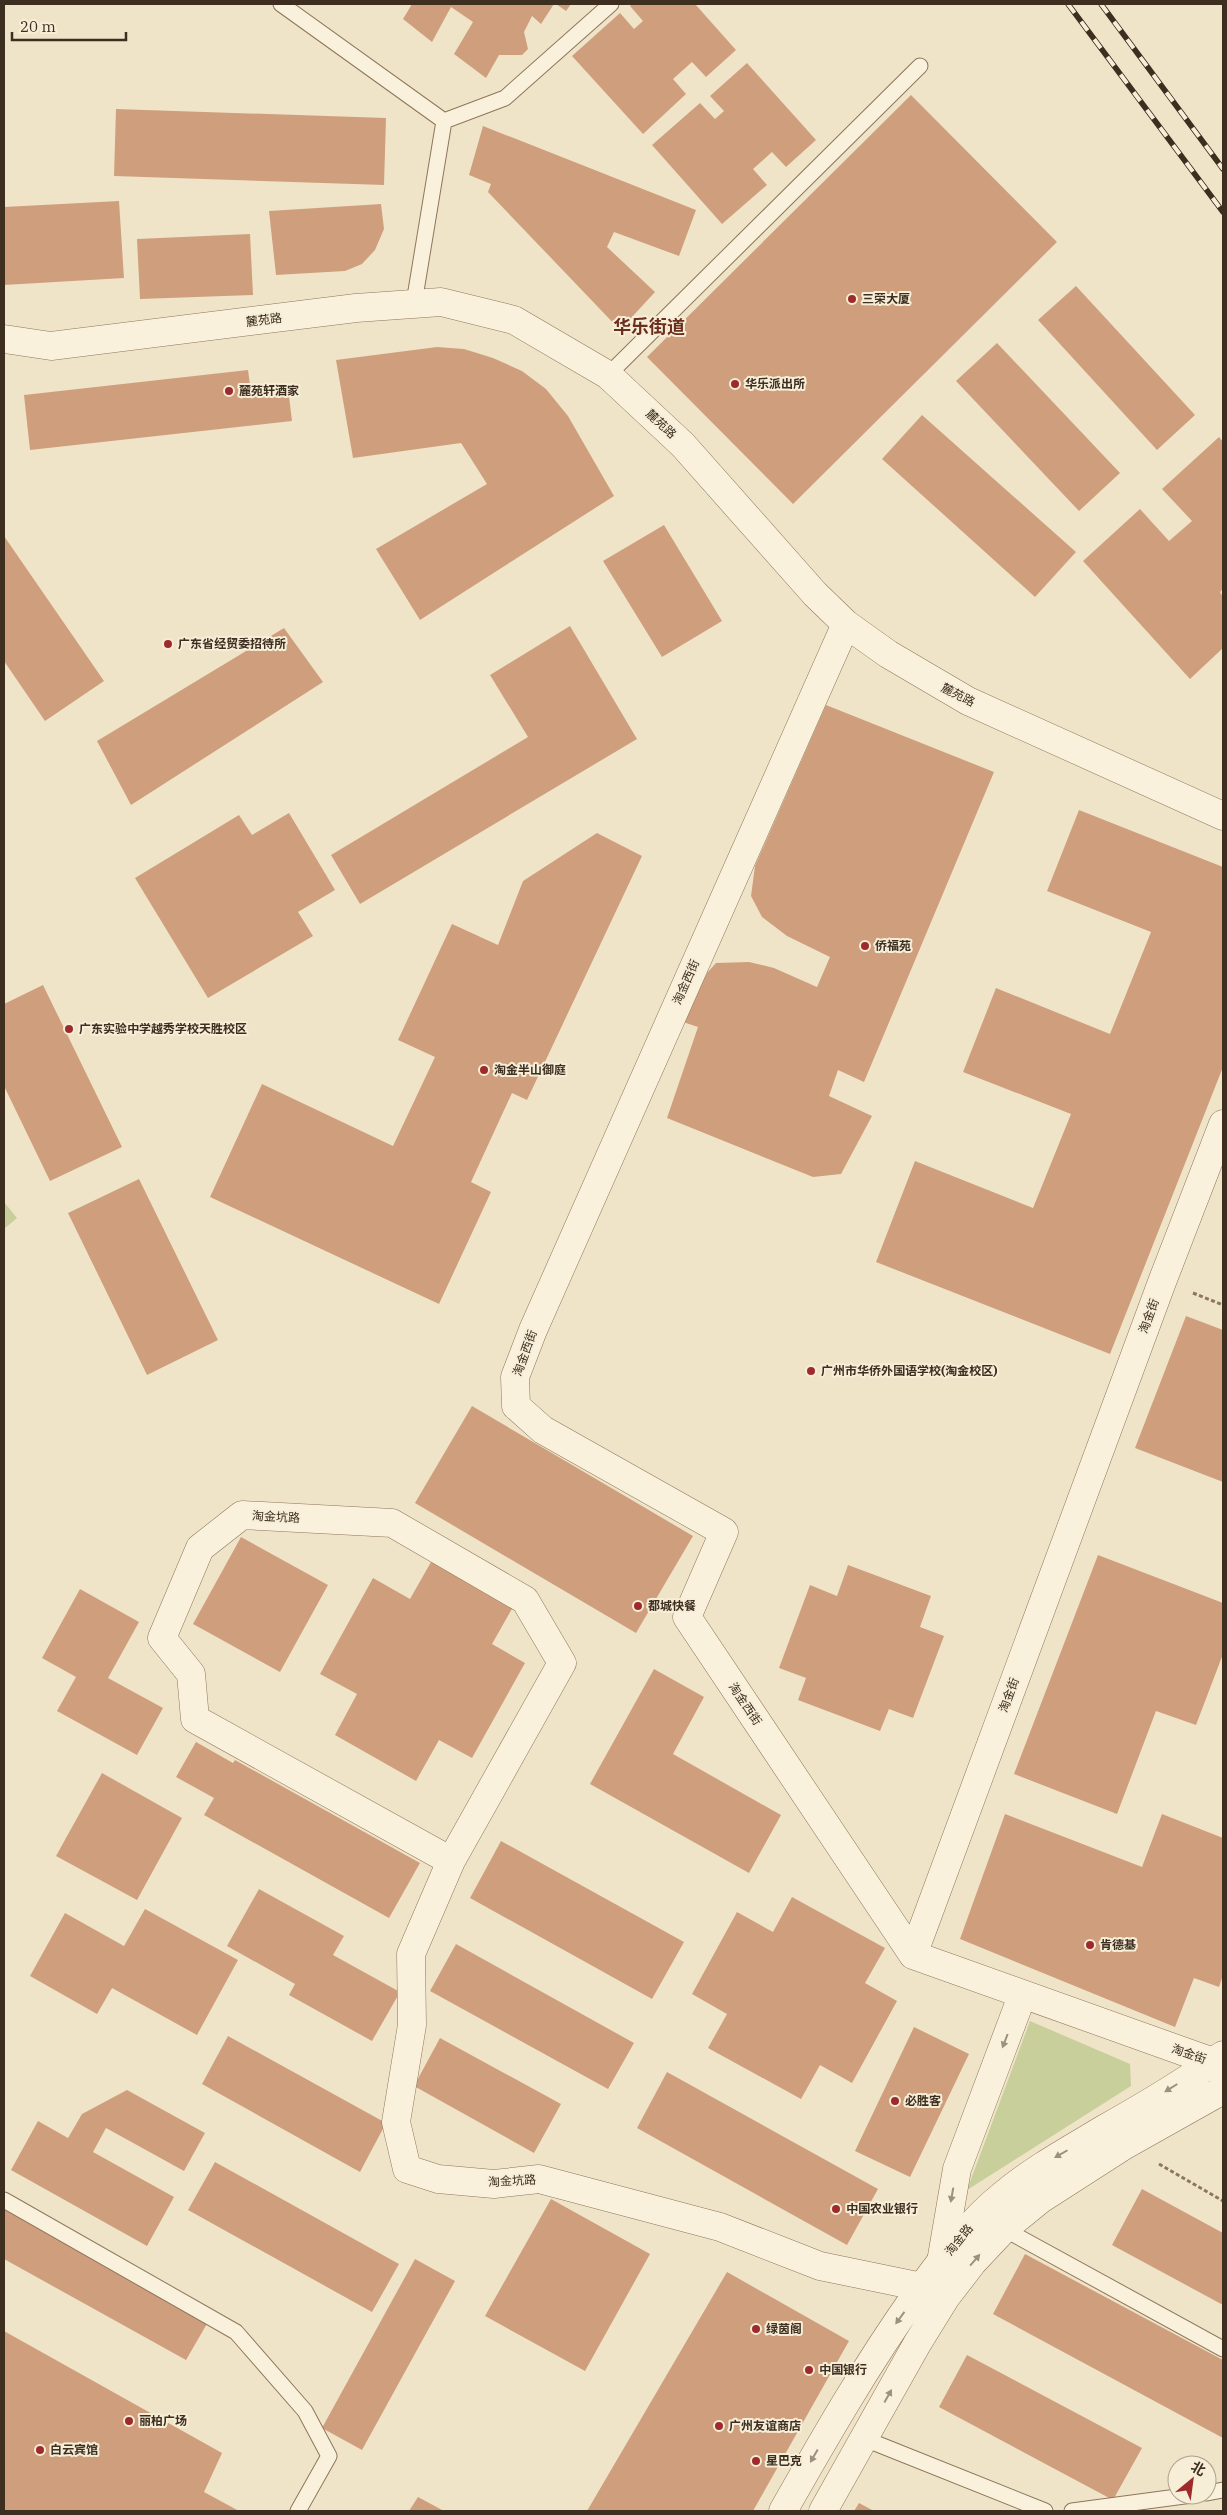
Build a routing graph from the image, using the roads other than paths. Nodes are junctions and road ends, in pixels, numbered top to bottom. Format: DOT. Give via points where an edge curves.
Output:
graph roads {
  1 [pos="281,4"];
  2 [pos="612,4"];
  3 [pos="920,66"];
  4 [pos="444,121"];
  5 [pos="414,303"];
  6 [pos="4,339"];
  7 [pos="608,375"];
  8 [pos="846,624"];
  9 [pos="1223,816"];
  10 [pos="1223,1124"];
  11 [pos="451,1861"];
  12 [pos="912,1954"];
  13 [pos="1022,1996"];
  14 [pos="1220,2064"];
  15 [pos="1223,2090"];
  16 [pos="4,2200"];
  17 [pos="1004,2229"];
  18 [pos="941,2262"];
  19 [pos="922,2287"];
  20 [pos="1223,2349"];
  21 [pos="865,2439"];
  22 [pos="1167,2498"];
  23 [pos="298,2511"];
  24 [pos="783,2511"];
  25 [pos="823,2511"];
  26 [pos="1045,2511"];
  27 [pos="1072,2511"];
  1 -- 4 [label="lane"];
  2 -- 4 [label="lane" via="506,98"];
  3 -- 7 [label="lane"];
  4 -- 5 [label="lane"];
  5 -- 6 [label="street, 麓苑路" via="51,346"];
  5 -- 7 [label="street, 麓苑路" via="440,302 514,320"];
  7 -- 8 [label="street, 麓苑路" via="683,445 815,594"];
  8 -- 9 [label="street, 麓苑路" via="923,677 968,701"];
  8 -- 12 [label="street, 淘金西街" via="515,1377 516,1406 544,1430 724,1532 687,1618"];
  10 -- 12 [label="street, 淘金街"];
  11 -- 11 [label="street, 淘金坑路" via="562,1663 525,1600 392,1523 242,1515 200,1548 162,1638 191,1674 195,1719"];
  11 -- 19 [label="street, 淘金坑路" via="411,1954 412,2025 396,2122 407,2169 438,2179 494,2184 539,2179 720,2227 820,2266"];
  12 -- 13 [label="street, 淘金街"];
  13 -- 14 [label="street, 淘金街"];
  13 -- 18 [label="street, one-way" via="957,2169"];
  14 -- 18 [label="street, 淘金路, one-way" via="1039,2167 972,2223"];
  15 -- 17 [label="street, 淘金路" via="1125,2145 1041,2199"];
  16 -- 23 [label="lane" via="236,2332 304,2411 329,2456"];
  17 -- 20 [label="lane"];
  21 -- 17 [label="street, 淘金路, one-way" via="946,2297"];
  18 -- 19 [label="street, 淘金路"];
  19 -- 24 [label="street, 淘金路, one-way" via="834,2420"];
  21 -- 25 [label="street, 淘金路"];
  21 -- 26 [label="lane"];
  22 -- 27 [label="lane"];
}
